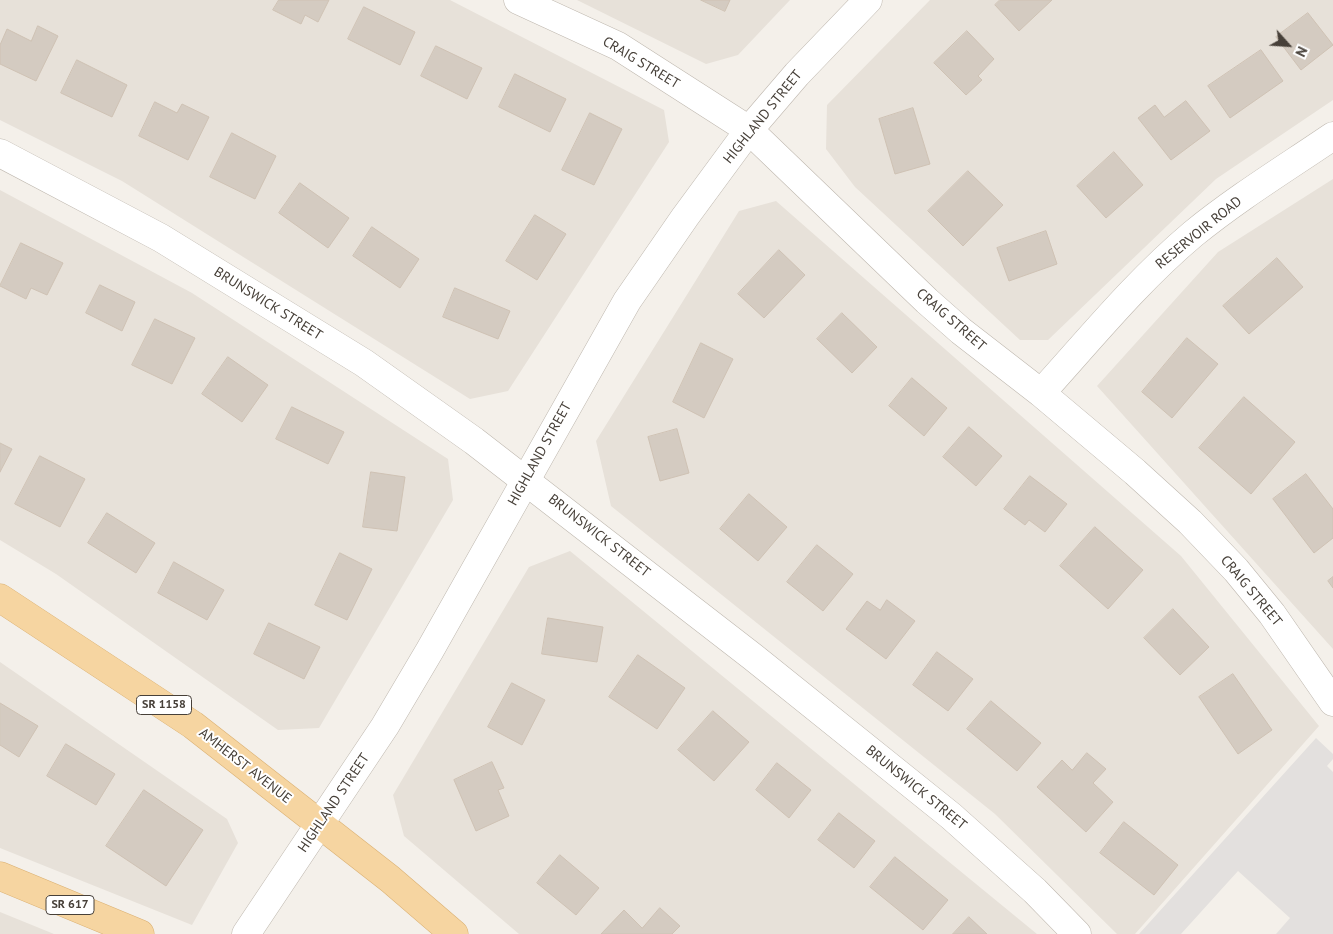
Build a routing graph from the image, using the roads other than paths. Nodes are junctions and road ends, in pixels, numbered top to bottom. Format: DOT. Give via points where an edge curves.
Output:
graph roads {
  1 [pos="518,0"];
  2 [pos="868,0"];
  3 [pos="749,130"];
  4 [pos="1333,136"];
  5 [pos="0,152"];
  6 [pos="1041,393"];
  7 [pos="526,479"];
  8 [pos="0,598"];
  9 [pos="1333,702"];
  10 [pos="320,825"];
  11 [pos="0,876"];
  12 [pos="140,934"];
  13 [pos="246,934"];
  14 [pos="454,934"];
  15 [pos="1077,934"];
  1 -- 3 [label="street, CRAIG STREET" via="618,46"];
  2 -- 3 [label="street, HIGHLAND STREET"];
  3 -- 6 [label="street, CRAIG STREET" via="927,301"];
  3 -- 7 [label="street, HIGHLAND STREET" via="627,301"];
  4 -- 6 [label="street, RESERVOIR ROAD" via="1194,234 1148,275"];
  5 -- 7 [label="street, BRUNSWICK STREET" via="161,238 347,353"];
  6 -- 9 [label="street, CRAIG STREET" via="1135,472 1236,570 1272,614"];
  7 -- 10 [label="street, HIGHLAND STREET" via="385,726"];
  7 -- 15 [label="street, BRUNSWICK STREET" via="952,816"];
  8 -- 10 [label="main road, AMHERST AVENUE / SR 1158" via="193,726"];
  10 -- 13 [label="street, HIGHLAND STREET"];
  10 -- 14 [label="main road, AMHERST AVENUE / SR 1158"];
  11 -- 12 [label="main road, SR 617"];
}
